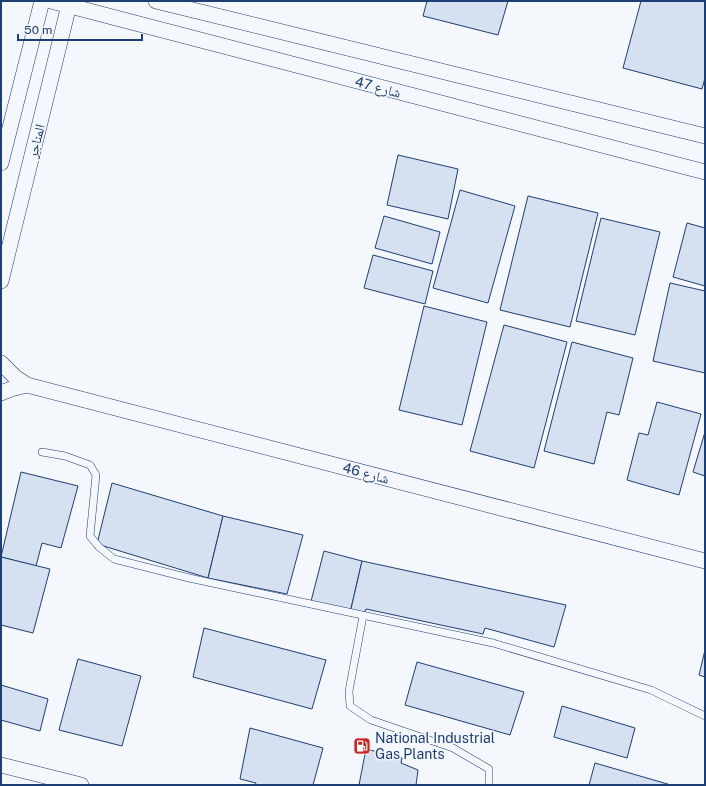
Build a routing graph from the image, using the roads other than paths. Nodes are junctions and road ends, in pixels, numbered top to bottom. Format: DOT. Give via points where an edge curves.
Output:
graph roads {
  1 [pos="42,1"];
  2 [pos="51,1"];
  3 [pos="156,1"];
  4 [pos="69,4"];
  5 [pos="705,136"];
  6 [pos="1,163"];
  7 [pos="705,172"];
  8 [pos="1,281"];
  9 [pos="1,363"];
  10 [pos="27,386"];
  11 [pos="1,393"];
  12 [pos="42,452"];
  13 [pos="705,561"];
  14 [pos="364,616"];
  15 [pos="705,716"];
  16 [pos="1,765"];
  17 [pos="82,785"];
  18 [pos="488,785"];
  1 -- 6 [label="street, المناجر"];
  2 -- 4 [label="street, شارع 47"];
  3 -- 5 [label="street"];
  4 -- 7 [label="street, شارع 47"];
  4 -- 8 [label="street, المناجر"];
  9 -- 10 [label="street, شارع 46"];
  10 -- 11 [label="street, شارع 46"];
  10 -- 13 [label="street, شارع 46"];
  12 -- 14 [label="lane" via="65,456 90,465 96,476 90,536 114,559"];
  14 -- 15 [label="lane" via="493,643 651,690"];
  14 -- 18 [label="lane" via="349,691 350,706 371,720 453,748 489,769"];
  16 -- 17 [label="street"];
}
